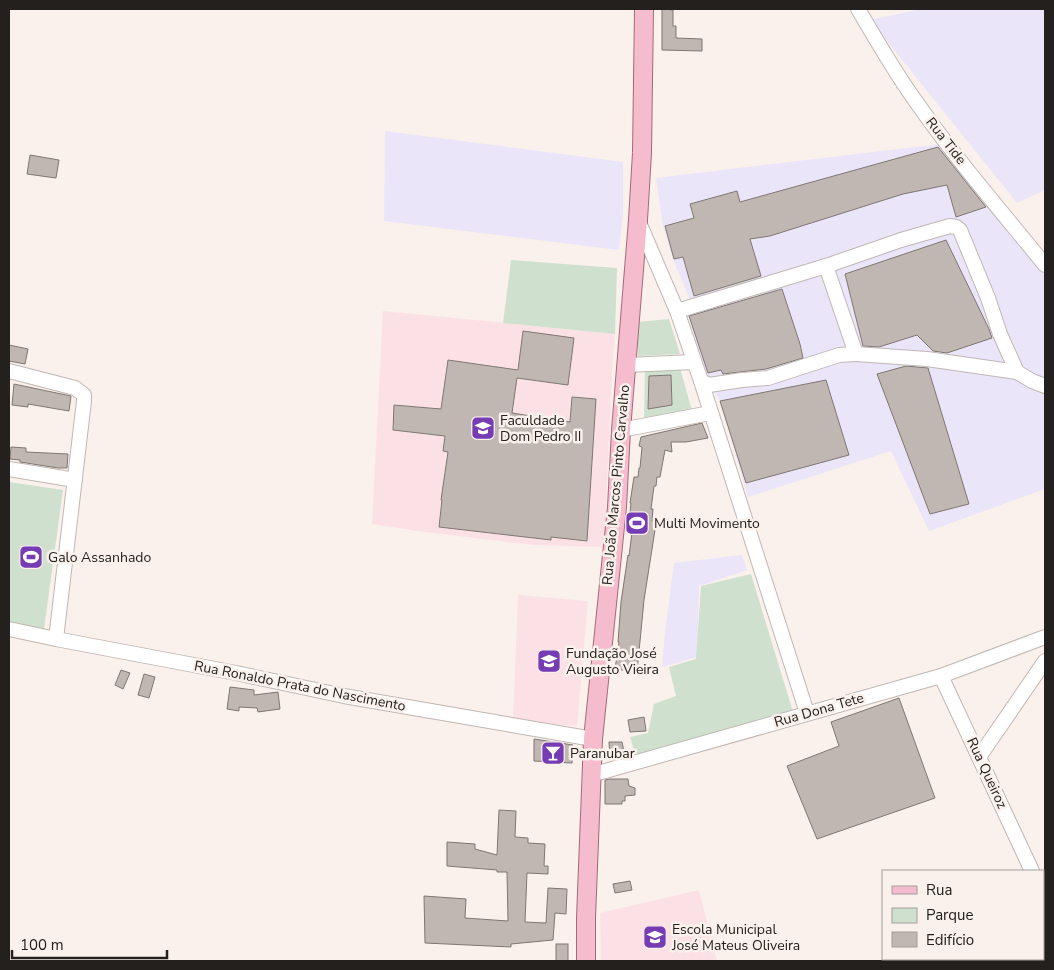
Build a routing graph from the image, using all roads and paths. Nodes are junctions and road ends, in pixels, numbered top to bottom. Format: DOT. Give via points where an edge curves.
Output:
graph roads {
  1 [pos="644,9"];
  2 [pos="858,9"];
  3 [pos="638,220"];
  4 [pos="1045,265"];
  5 [pos="826,266"];
  6 [pos="676,311"];
  7 [pos="856,354"];
  8 [pos="694,362"];
  9 [pos="626,365"];
  10 [pos="9,371"];
  11 [pos="1017,372"];
  12 [pos="701,381"];
  13 [pos="1045,386"];
  14 [pos="710,413"];
  15 [pos="621,430"];
  16 [pos="9,469"];
  17 [pos="75,480"];
  18 [pos="9,629"];
  19 [pos="1045,637"];
  20 [pos="56,639"];
  21 [pos="1045,661"];
  22 [pos="941,676"];
  23 [pos="807,713"];
  24 [pos="593,739"];
  25 [pos="979,757"];
  26 [pos="591,775"];
  27 [pos="1032,870"];
  28 [pos="586,961"];
  1 -- 3 [label="main road, Rua João Marcos Pinto Carvalho"];
  2 -- 4 [label="street, Rua Tide" via="916,102"];
  3 -- 6 [label="street"];
  3 -- 9 [label="main road, Rua João Marcos Pinto Carvalho"];
  5 -- 6 [label="street"];
  5 -- 7 [label="street"];
  5 -- 11 [label="street" via="901,240 956,227 960,230"];
  6 -- 8 [label="street"];
  7 -- 11 [label="street" via="927,359"];
  7 -- 12 [label="street" via="839,355 768,378 709,385"];
  8 -- 9 [label="street"];
  8 -- 12 [label="street"];
  9 -- 15 [label="main road, Rua João Marcos Pinto Carvalho"];
  10 -- 17 [label="street" via="75,388 84,395"];
  11 -- 13 [label="street"];
  12 -- 14 [label="street"];
  14 -- 15 [label="street"];
  14 -- 23 [label="street"];
  15 -- 24 [label="main road, Rua João Marcos Pinto Carvalho" via="617,507"];
  16 -- 17 [label="street"];
  17 -- 20 [label="street"];
  18 -- 20 [label="street, Rua Ronaldo Prata do Nascimento"];
  19 -- 22 [label="street, Rua Dona Tete"];
  20 -- 24 [label="street, Rua Ronaldo Prata do Nascimento" via="344,696"];
  21 -- 25 [label="street"];
  22 -- 23 [label="street, Rua Dona Tete"];
  22 -- 25 [label="street, Rua Queiroz"];
  23 -- 26 [label="street, Rua Dona Tete"];
  24 -- 26 [label="main road, Rua João Marcos Pinto Carvalho"];
  25 -- 27 [label="street, Rua Queiroz"];
  26 -- 28 [label="main road, Rua João Marcos Pinto Carvalho"];
}
